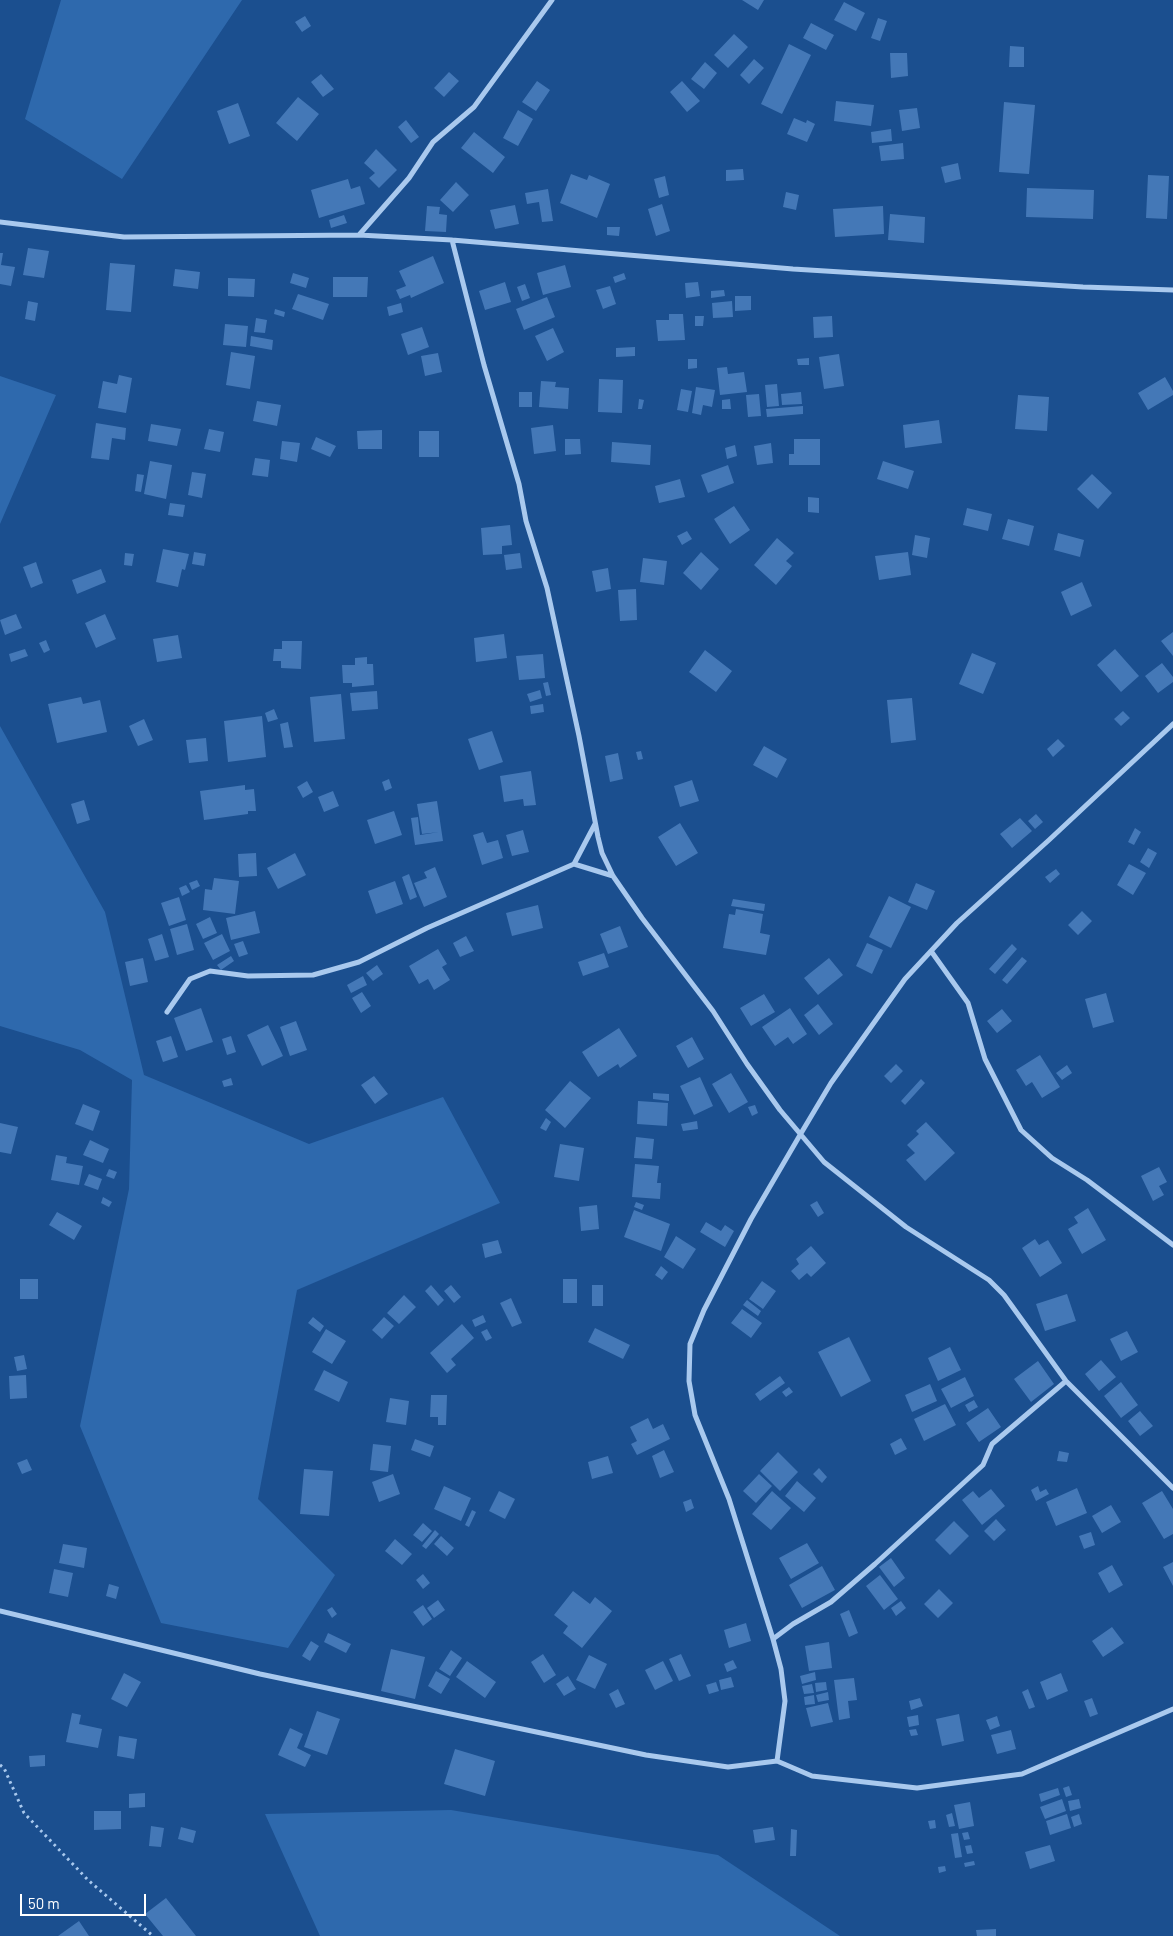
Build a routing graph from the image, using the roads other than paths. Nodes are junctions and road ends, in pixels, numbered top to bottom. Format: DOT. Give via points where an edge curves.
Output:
graph roads {
  1 [pos="552,0"];
  2 [pos="0,222"];
  3 [pos="359,235"];
  4 [pos="452,240"];
  5 [pos="1173,290"];
  6 [pos="1173,724"];
  7 [pos="595,824"];
  8 [pos="574,864"];
  9 [pos="613,876"];
  10 [pos="931,951"];
  11 [pos="167,1012"];
  12 [pos="800,1135"];
  13 [pos="1173,1245"];
  14 [pos="1066,1381"];
  15 [pos="1173,1488"];
  16 [pos="0,1612"];
  17 [pos="773,1638"];
  18 [pos="1173,1709"];
  19 [pos="777,1761"];
  1 -- 3 [label="street" via="474,107 433,142 409,178"];
  2 -- 3 [label="street" via="124,237"];
  3 -- 4 [label="street"];
  4 -- 5 [label="street" via="793,269"];
  4 -- 7 [label="street" via="519,484 526,521 547,588"];
  6 -- 10 [label="street" via="957,923"];
  7 -- 8 [label="street"];
  7 -- 9 [label="street" via="602,853"];
  8 -- 9 [label="street"];
  8 -- 11 [label="street" via="358,962 313,975 248,976 210,971 190,979"];
  9 -- 12 [label="street"];
  10 -- 12 [label="street" via="904,979 831,1083"];
  10 -- 13 [label="street" via="968,1003 985,1059 1020,1130 1052,1158"];
  12 -- 14 [label="street" via="824,1162 906,1227 989,1280 1004,1294"];
  12 -- 17 [label="street" via="751,1219 690,1344 689,1381 695,1415 729,1499"];
  14 -- 15 [label="street"];
  14 -- 17 [label="street" via="992,1444 983,1465 875,1564 831,1602"];
  16 -- 19 [label="street" via="260,1674 646,1755 728,1767"];
  17 -- 19 [label="street" via="785,1701"];
  18 -- 19 [label="street" via="1022,1774 918,1788 812,1776"];
}
